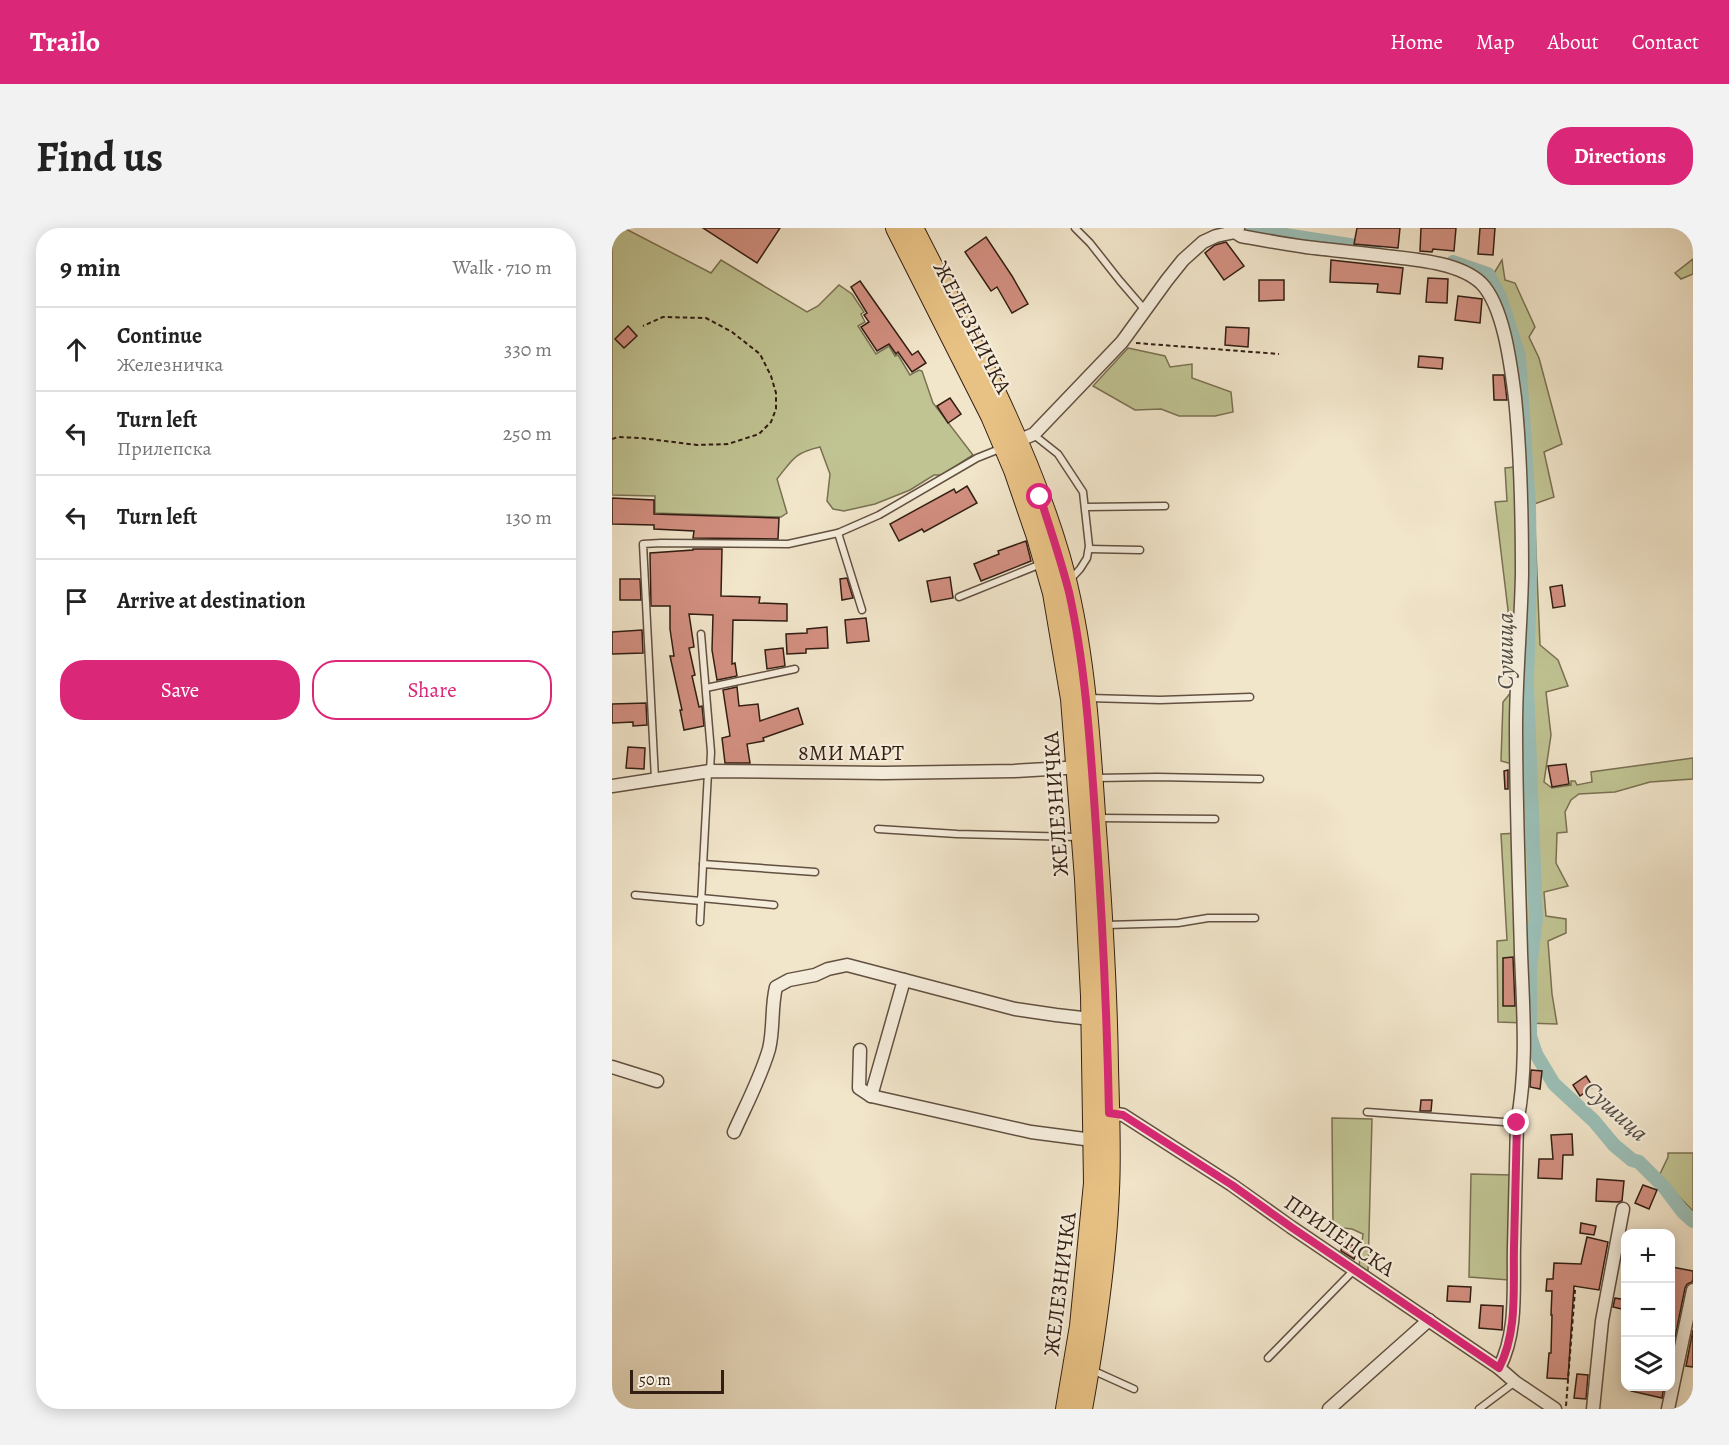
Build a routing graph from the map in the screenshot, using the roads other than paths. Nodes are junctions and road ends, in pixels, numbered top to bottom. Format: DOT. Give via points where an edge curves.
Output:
graph roads {
  1 [pos="896,228"];
  2 [pos="913,228"];
  3 [pos="1075,228"];
  4 [pos="1237,230"];
  5 [pos="1145,310"];
  6 [pos="1019,441"];
  7 [pos="1165,506"];
  8 [pos="1086,507"];
  9 [pos="838,533"];
  10 [pos="1089,549"];
  11 [pos="1140,550"];
  12 [pos="1045,562"];
  13 [pos="1066,584"];
  14 [pos="959,597"];
  15 [pos="862,610"];
  16 [pos="701,634"];
  17 [pos="795,669"];
  18 [pos="706,688"];
  19 [pos="1250,696"];
  20 [pos="1085,698"];
  21 [pos="1087,770"];
  22 [pos="709,771"];
  23 [pos="656,779"];
  24 [pos="1260,779"];
  25 [pos="612,786"];
  26 [pos="1096,818"];
  27 [pos="1215,819"];
  28 [pos="878,830"];
  29 [pos="1082,837"];
  30 [pos="703,864"];
  31 [pos="814,872"];
  32 [pos="635,895"];
  33 [pos="701,899"];
  34 [pos="774,904"];
  35 [pos="1255,918"];
  36 [pos="700,922"];
  37 [pos="1103,925"];
  38 [pos="904,980"];
  39 [pos="1092,1019"];
  40 [pos="860,1050"];
  41 [pos="612,1067"];
  42 [pos="657,1081"];
  43 [pos="871,1096"];
  44 [pos="1102,1112"];
  45 [pos="1367,1112"];
  46 [pos="1517,1123"];
  47 [pos="734,1132"];
  48 [pos="1102,1141"];
  49 [pos="1623,1209"];
  50 [pos="1354,1270"];
  51 [pos="1693,1290"];
  52 [pos="1429,1320"];
  53 [pos="1268,1358"];
  54 [pos="1499,1368"];
  55 [pos="1089,1369"];
  56 [pos="1515,1382"];
  57 [pos="1134,1389"];
  58 [pos="1066,1409"];
  59 [pos="1082,1409"];
  60 [pos="1329,1409"];
  61 [pos="1479,1409"];
  62 [pos="1556,1409"];
  63 [pos="1593,1409"];
  64 [pos="1668,1409"];
  1 -- 6 [label="main road, ЖЕЛЕЗНИЧКА"];
  2 -- 6 [label="main road, ЖЕЛЕЗНИЧКА"];
  3 -- 5 [label="lane"];
  4 -- 5 [label="street" via="1203,242"];
  4 -- 46 [label="street" via="1241,236 1442,265 1471,274 1494,301 1502,324 1520,457 1522,575 1516,727 1525,1030"];
  5 -- 6 [label="street" via="1122,342"];
  6 -- 8 [label="lane" via="1058,454 1083,492"];
  6 -- 9 [label="lane" via="977,458 879,515"];
  6 -- 12 [label="main road, ЖЕЛЕЗНИЧКА" via="1034,526"];
  6 -- 13 [label="main road, ЖЕЛЕЗНИЧКА"];
  7 -- 8 [label="lane"];
  8 -- 10 [label="lane"];
  9 -- 15 [label="lane"];
  9 -- 23 [label="lane" via="788,544 643,544"];
  10 -- 11 [label="lane"];
  10 -- 13 [label="lane" via="1080,569"];
  12 -- 14 [label="lane"];
  12 -- 21 [label="main road, ЖЕЛЕЗНИЧКА"];
  13 -- 20 [label="main road, ЖЕЛЕЗНИЧКА"];
  16 -- 18 [label="lane"];
  17 -- 18 [label="lane"];
  18 -- 22 [label="lane"];
  19 -- 20 [label="lane"];
  20 -- 21 [label="main road, ЖЕЛЕЗНИЧКА"];
  21 -- 22 [label="street, 8МИ МАРТ"];
  21 -- 24 [label="lane" via="1157,777"];
  21 -- 26 [label="main road, ЖЕЛЕЗНИЧКА"];
  21 -- 29 [label="main road, ЖЕЛЕЗНИЧКА"];
  22 -- 23 [label="street, 8МИ МАРТ"];
  22 -- 30 [label="lane"];
  23 -- 25 [label="street, 8МИ МАРТ"];
  26 -- 27 [label="lane"];
  26 -- 37 [label="main road, ЖЕЛЕЗНИЧКА"];
  28 -- 29 [label="lane"];
  29 -- 39 [label="main road, ЖЕЛЕЗНИЧКА"];
  30 -- 31 [label="lane"];
  30 -- 33 [label="lane"];
  32 -- 33 [label="lane"];
  33 -- 34 [label="lane"];
  33 -- 36 [label="lane"];
  35 -- 37 [label="lane"];
  37 -- 44 [label="main road, ЖЕЛЕЗНИЧКА" via="1107,996"];
  38 -- 39 [label="street" via="1015,1009"];
  38 -- 43 [label="street"];
  38 -- 47 [label="street" via="847,965 789,980 777,987 769,1047"];
  39 -- 44 [label="main road, ЖЕЛЕЗНИЧКА"];
  40 -- 43 [label="street" via="860,1088"];
  41 -- 42 [label="street"];
  43 -- 48 [label="street" via="1031,1132"];
  44 -- 48 [label="main road, ЖЕЛЕЗНИЧКА"];
  44 -- 50 [label="street, ПРИЛЕПСКА" via="1123,1115"];
  45 -- 46 [label="lane"];
  46 -- 54 [label="street" via="1513,1305 1510,1343"];
  48 -- 55 [label="main road, ЖЕЛЕЗНИЧКА" via="1109,1192"];
  48 -- 58 [label="main road, ЖЕЛЕЗНИЧКА"];
  49 -- 63 [label="street" via="1602,1321"];
  50 -- 52 [label="street, ПРИЛЕПСКА"];
  50 -- 53 [label="lane"];
  51 -- 64 [label="street"];
  52 -- 54 [label="street, ПРИЛЕПСКА"];
  52 -- 60 [label="street"];
  54 -- 56 [label="street, ПРИЛЕПСКА"];
  55 -- 57 [label="lane"];
  55 -- 59 [label="main road, ЖЕЛЕЗНИЧКА"];
  56 -- 61 [label="lane"];
  56 -- 62 [label="street, ПРИЛЕПСКА"];
}
